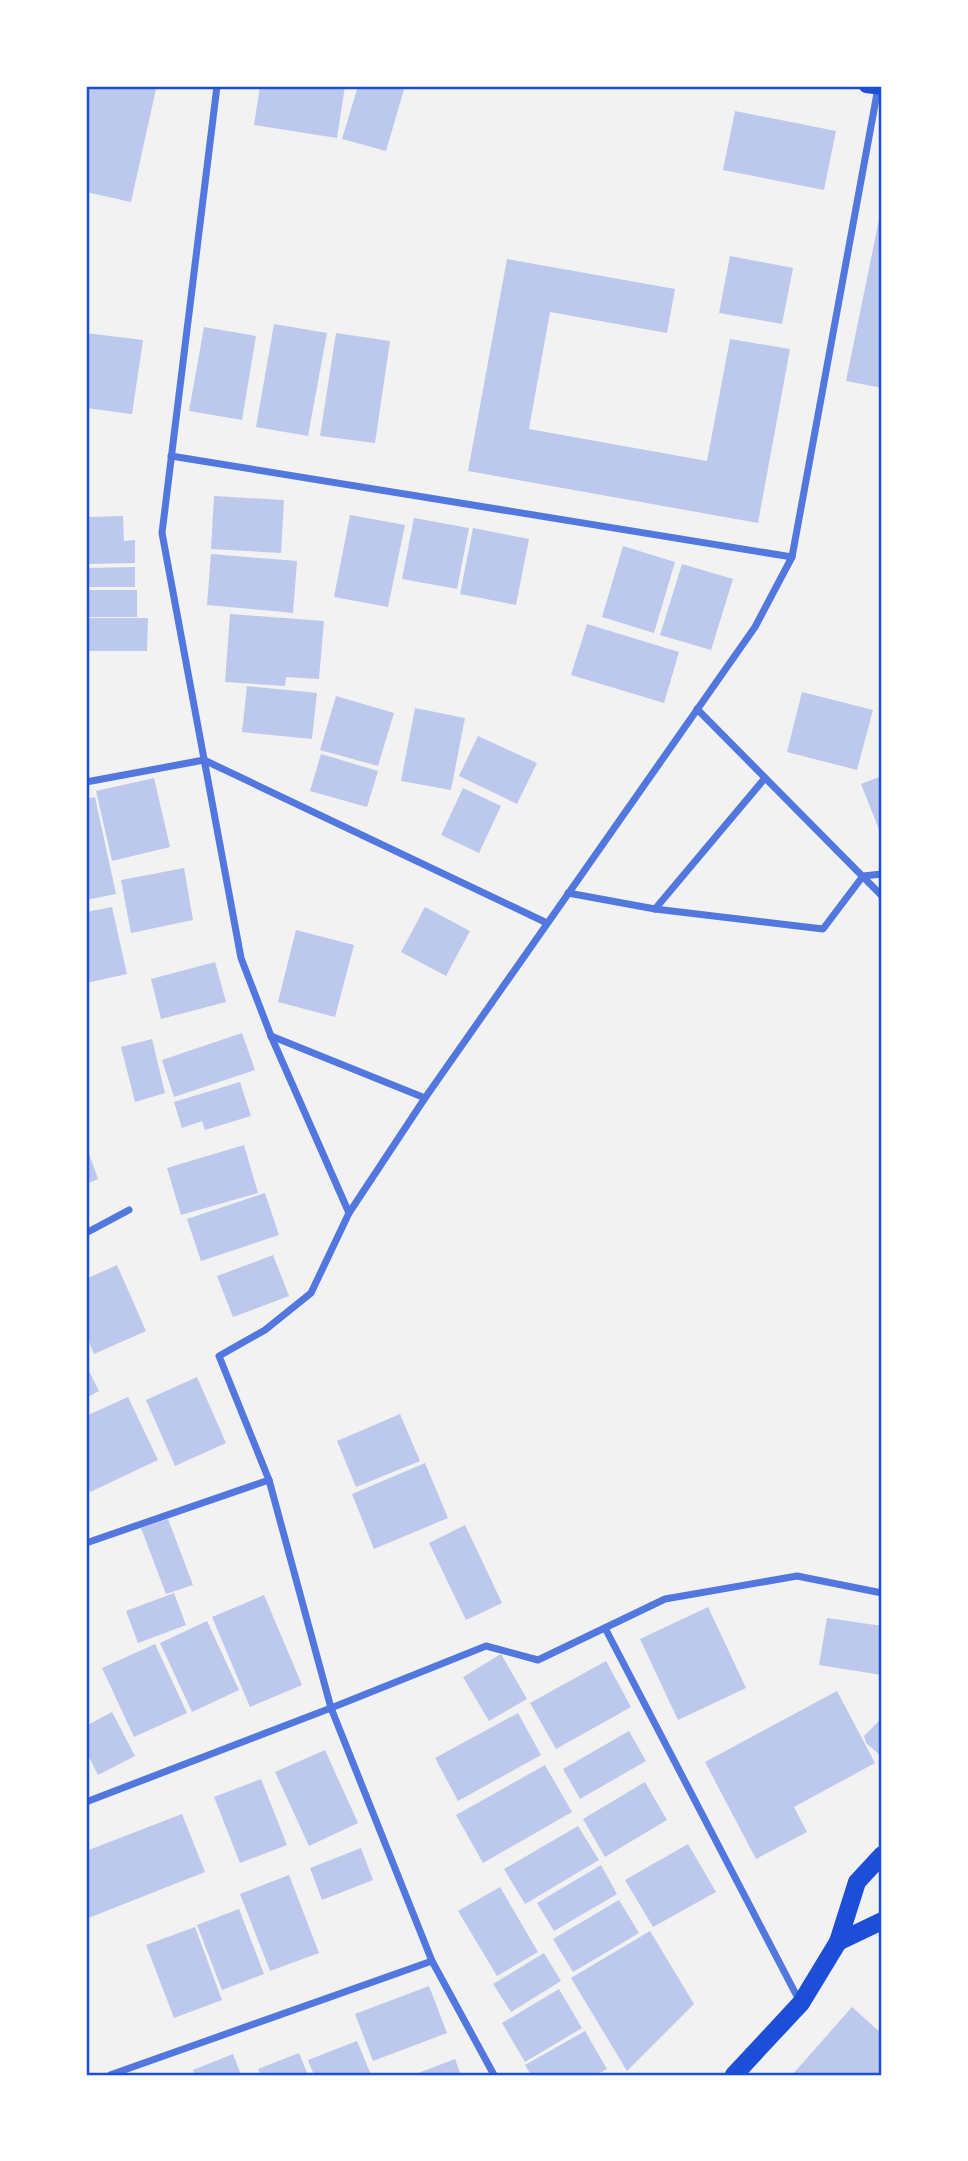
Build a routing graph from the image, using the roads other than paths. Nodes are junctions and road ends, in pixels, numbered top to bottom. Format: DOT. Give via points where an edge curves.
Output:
graph roads {
  1 [pos="217,86"];
  2 [pos="875,87"];
  3 [pos="171,456"];
  4 [pos="792,557"];
  5 [pos="697,709"];
  6 [pos="204,760"];
  7 [pos="765,778"];
  8 [pos="86,782"];
  9 [pos="882,874"];
  10 [pos="863,876"];
  11 [pos="568,893"];
  12 [pos="882,896"];
  13 [pos="655,909"];
  14 [pos="547,923"];
  15 [pos="271,1036"];
  16 [pos="425,1098"];
  17 [pos="129,1210"];
  18 [pos="349,1213"];
  19 [pos="86,1233"];
  20 [pos="269,1480"];
  21 [pos="86,1543"];
  22 [pos="882,1593"];
  23 [pos="605,1628"];
  24 [pos="331,1708"];
  25 [pos="86,1802"];
  26 [pos="882,1855"];
  27 [pos="882,1921"];
  28 [pos="838,1942"];
  29 [pos="432,1961"];
  30 [pos="801,2003"];
  31 [pos="110,2075"];
  32 [pos="494,2075"];
  33 [pos="734,2075"];
  1 -- 3 [label="street"];
  2 -- 4 [label="street"];
  3 -- 4 [label="street"];
  3 -- 6 [label="street" via="162,533"];
  4 -- 5 [label="street" via="755,626"];
  5 -- 7 [label="street"];
  5 -- 11 [label="street"];
  6 -- 8 [label="street"];
  6 -- 14 [label="street"];
  6 -- 15 [label="street" via="241,958"];
  7 -- 10 [label="street"];
  7 -- 13 [label="street"];
  9 -- 10 [label="street"];
  10 -- 12 [label="street"];
  10 -- 13 [label="street" via="822,929"];
  11 -- 13 [label="street"];
  11 -- 14 [label="street"];
  14 -- 16 [label="street"];
  15 -- 16 [label="street"];
  15 -- 18 [label="street"];
  16 -- 18 [label="street"];
  17 -- 19 [label="street"];
  18 -- 20 [label="street" via="311,1293 265,1330 219,1356"];
  20 -- 21 [label="street"];
  20 -- 24 [label="street"];
  22 -- 23 [label="street" via="797,1576 664,1599"];
  23 -- 24 [label="street" via="538,1660 486,1646"];
  23 -- 30 [label="street"];
  24 -- 25 [label="street"];
  24 -- 29 [label="street"];
  26 -- 28 [label="main road" via="857,1882"];
  27 -- 28 [label="main road"];
  28 -- 30 [label="main road"];
  29 -- 31 [label="street"];
  29 -- 32 [label="street"];
  30 -- 33 [label="main road"];
}
